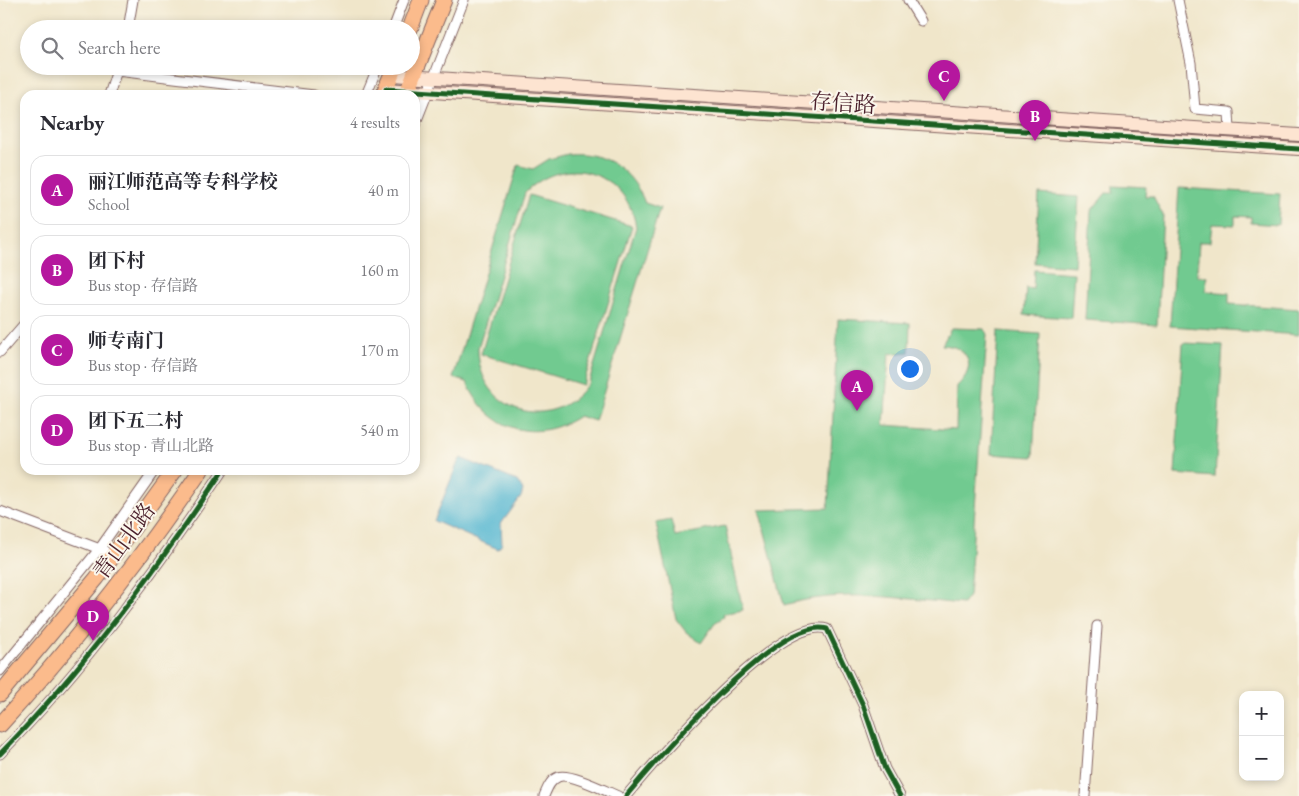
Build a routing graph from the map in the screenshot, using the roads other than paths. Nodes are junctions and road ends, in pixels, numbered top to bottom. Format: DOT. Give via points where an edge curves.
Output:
graph roads {
  1 [pos="133,0"];
  2 [pos="404,0"];
  3 [pos="421,0"];
  4 [pos="444,0"];
  5 [pos="464,0"];
  6 [pos="908,0"];
  7 [pos="1178,0"];
  8 [pos="130,20"];
  9 [pos="396,20"];
  10 [pos="413,20"];
  11 [pos="920,21"];
  12 [pos="420,61"];
  13 [pos="116,75"];
  14 [pos="169,75"];
  15 [pos="374,75"];
  16 [pos="415,75"];
  17 [pos="434,78"];
  18 [pos="389,81"];
  19 [pos="410,87"];
  20 [pos="111,90"];
  21 [pos="278,90"];
  22 [pos="368,90"];
  23 [pos="428,92"];
  24 [pos="420,112"];
  25 [pos="1230,130"];
  26 [pos="1299,135"];
  27 [pos="1299,149"];
  28 [pos="20,329"];
  29 [pos="0,352"];
  30 [pos="151,475"];
  31 [pos="171,475"];
  32 [pos="197,475"];
  33 [pos="220,475"];
  34 [pos="0,510"];
  35 [pos="99,549"];
  36 [pos="114,556"];
  37 [pos="1097,626"];
  38 [pos="0,671"];
  39 [pos="0,694"];
  40 [pos="0,725"];
  41 [pos="0,754"];
  42 [pos="544,796"];
  43 [pos="618,796"];
  44 [pos="626,796"];
  45 [pos="900,796"];
  46 [pos="1085,796"];
  1 -- 8 [label="street"];
  2 -- 9 [label="street"];
  3 -- 10 [label="main road"];
  4 -- 12 [label="main road"];
  5 -- 17 [label="street"];
  6 -- 11 [label="street"];
  7 -- 25 [label="street" via="1191,63 1195,109 1229,112"];
  13 -- 20 [label="street"];
  14 -- 21 [label="street"];
  15 -- 22 [label="street"];
  16 -- 19 [label="main road"];
  17 -- 19 [label="street, 存信路"];
  17 -- 23 [label="street"];
  17 -- 25 [label="street, 存信路"];
  18 -- 19 [label="street, 存信路"];
  19 -- 23 [label="street, 存信路"];
  23 -- 24 [label="street"];
  23 -- 27 [label="street, 存信路"];
  25 -- 26 [label="street, 存信路"];
  28 -- 29 [label="street"];
  30 -- 35 [label="street"];
  31 -- 36 [label="main road, 青山北路"];
  32 -- 40 [label="main road, 青山北路" via="103,604"];
  33 -- 41 [label="street" via="116,619 49,701"];
  34 -- 35 [label="street"];
  35 -- 36 [label="street"];
  35 -- 38 [label="street"];
  36 -- 39 [label="main road, 青山北路"];
  37 -- 46 [label="street"];
  42 -- 43 [label="street" via="556,778 565,775"];
  44 -- 45 [label="street" via="667,748 755,662 790,639 821,628 827,630 863,705 885,769"];
}
